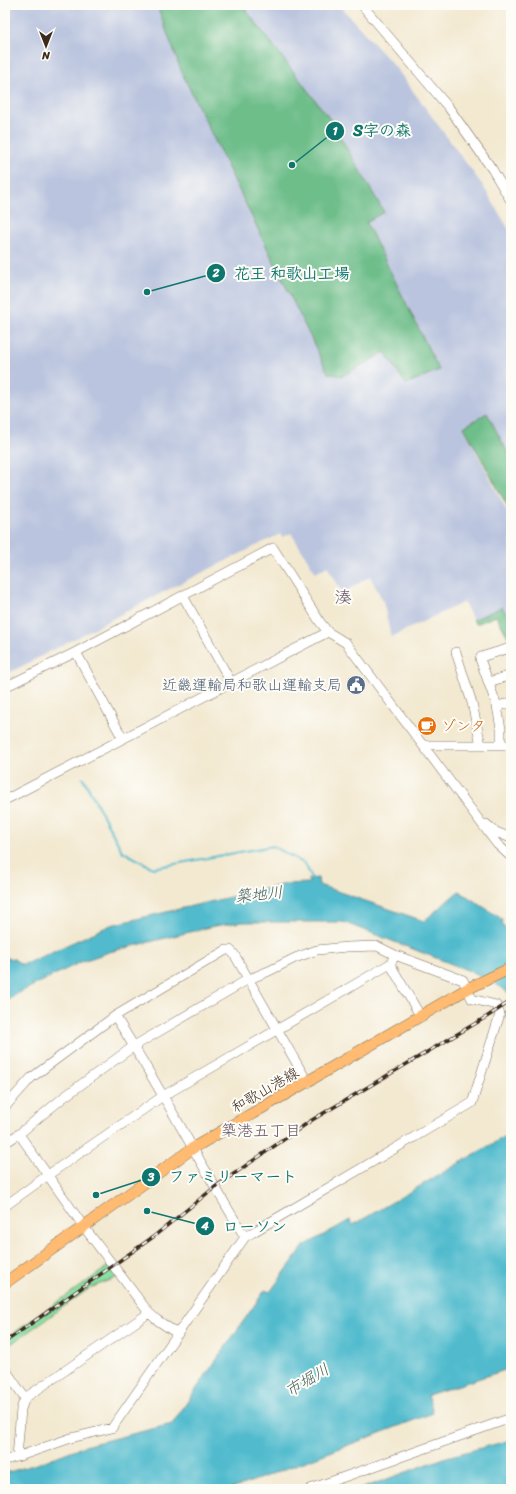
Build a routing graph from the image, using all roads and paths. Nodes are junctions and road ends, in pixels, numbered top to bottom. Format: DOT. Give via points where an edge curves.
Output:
graph roads {
  1 [pos="362,5"];
  2 [pos="511,200"];
  3 [pos="182,596"];
  4 [pos="328,632"];
  5 [pos="510,648"];
  6 [pos="76,652"];
  7 [pos="456,652"];
  8 [pos="511,675"];
  9 [pos="489,682"];
  10 [pos="232,684"];
  11 [pos="5,687"];
  12 [pos="511,703"];
  13 [pos="497,706"];
  14 [pos="511,731"];
  15 [pos="123,739"];
  16 [pos="424,745"];
  17 [pos="481,745"];
  18 [pos="506,746"];
  19 [pos="5,800"];
  20 [pos="478,818"];
  21 [pos="511,838"];
  22 [pos="511,857"];
  23 [pos="395,955"];
  24 [pos="390,964"];
  25 [pos="511,968"];
  26 [pos="248,980"];
  27 [pos="467,989"];
  28 [pos="115,1016"];
  29 [pos="421,1017"];
  30 [pos="277,1029"];
  31 [pos="134,1046"];
  32 [pos="308,1083"];
  33 [pos="163,1096"];
  34 [pos="5,1107"];
  35 [pos="19,1134"];
  36 [pos="6,1141"];
  37 [pos="193,1148"];
  38 [pos="48,1175"];
  39 [pos="5,1206"];
  40 [pos="84,1227"];
  41 [pos="245,1237"];
  42 [pos="5,1283"];
  43 [pos="150,1313"];
  44 [pos="178,1334"];
  45 [pos="5,1369"];
  46 [pos="25,1398"];
  47 [pos="511,1418"];
  48 [pos="17,1457"];
  49 [pos="5,1460"];
  50 [pos="310,1489"];
  1 -- 2 [label="street" via="449,108"];
  3 -- 4 [label="street" via="273,548"];
  3 -- 6 [label="street"];
  3 -- 10 [label="street"];
  4 -- 10 [label="street"];
  4 -- 16 [label="street" via="346,643"];
  5 -- 9 [label="street" via="481,657"];
  6 -- 11 [label="street"];
  6 -- 15 [label="street"];
  7 -- 17 [label="street" via="472,703"];
  8 -- 9 [label="street"];
  9 -- 13 [label="street"];
  10 -- 15 [label="street"];
  12 -- 13 [label="street"];
  13 -- 18 [label="street"];
  14 -- 18 [label="street" via="506,732"];
  15 -- 19 [label="street"];
  16 -- 17 [label="street"];
  16 -- 20 [label="street"];
  17 -- 18 [label="street"];
  20 -- 21 [label="street" via="496,832"];
  20 -- 22 [label="street" via="497,844"];
  23 -- 24 [label="street"];
  23 -- 26 [label="street" via="377,946 317,950"];
  23 -- 27 [label="street" via="463,980"];
  24 -- 29 [label="street"];
  24 -- 30 [label="street"];
  25 -- 27 [label="main road, 和歌山港線"];
  26 -- 28 [label="street" via="234,954 226,950"];
  26 -- 30 [label="street"];
  26 -- 31 [label="street"];
  27 -- 29 [label="main road, 和歌山港線"];
  27 -- 41 [label="street" via="472,999 496,1005 500,1014 472,1103"];
  28 -- 31 [label="street"];
  28 -- 34 [label="street" via="32,1078"];
  29 -- 32 [label="main road, 和歌山港線"];
  30 -- 32 [label="street"];
  30 -- 33 [label="street"];
  31 -- 33 [label="street"];
  31 -- 35 [label="street" via="64,1097"];
  32 -- 37 [label="main road, 和歌山港線"];
  33 -- 37 [label="street"];
  33 -- 38 [label="street"];
  35 -- 36 [label="street"];
  35 -- 38 [label="street"];
  37 -- 40 [label="main road, 和歌山港線"];
  37 -- 41 [label="street"];
  38 -- 39 [label="street"];
  38 -- 40 [label="street"];
  40 -- 42 [label="main road, 和歌山港線"];
  40 -- 43 [label="street"];
  41 -- 44 [label="street"];
  43 -- 44 [label="street"];
  43 -- 46 [label="street"];
  44 -- 48 [label="street" via="112,1428 71,1438"];
  45 -- 46 [label="street"];
  46 -- 48 [label="street" via="21,1409"];
  47 -- 50 [label="street"];
  48 -- 49 [label="street"];
}
